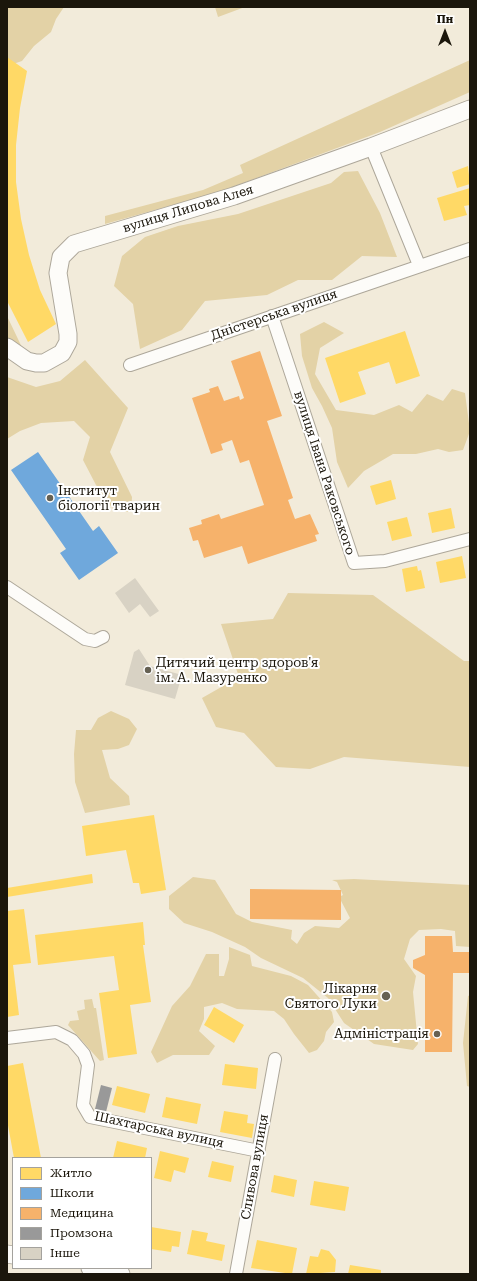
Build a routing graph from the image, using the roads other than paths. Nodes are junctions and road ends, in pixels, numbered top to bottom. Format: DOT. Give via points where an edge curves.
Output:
graph roads {
  1 [pos="470,109"];
  2 [pos="371,147"];
  3 [pos="470,249"];
  4 [pos="418,265"];
  5 [pos="272,316"];
  6 [pos="7,347"];
  7 [pos="130,365"];
  8 [pos="470,539"];
  9 [pos="7,587"];
  10 [pos="103,637"];
  11 [pos="7,1038"];
  12 [pos="274,1059"];
  13 [pos="259,1150"];
  14 [pos="95,1269"];
  15 [pos="122,1274"];
  16 [pos="236,1274"];
  1 -- 2 [label="street, вулиця Липова Алея"];
  2 -- 4 [label="street"];
  2 -- 6 [label="street, вулиця Липова Алея" via="234,196 74,244 61,257 58,272 68,334 68,342 62,353 44,363 36,363 27,361"];
  3 -- 4 [label="street, Дністерська вулиця"];
  4 -- 5 [label="street, Дністерська вулиця"];
  5 -- 7 [label="street, Дністерська вулиця"];
  5 -- 8 [label="street, вулиця Івана Раковського" via="354,563 384,561"];
  9 -- 10 [label="street" via="85,639 95,641"];
  11 -- 13 [label="street, Шахтарська вулиця" via="56,1032 72,1040 84,1054 88,1064 83,1105 90,1117"];
  12 -- 13 [label="street, Сливова вулиця"];
  13 -- 16 [label="street, Сливова вулиця"];
  14 -- 15 [label="street"];
}
